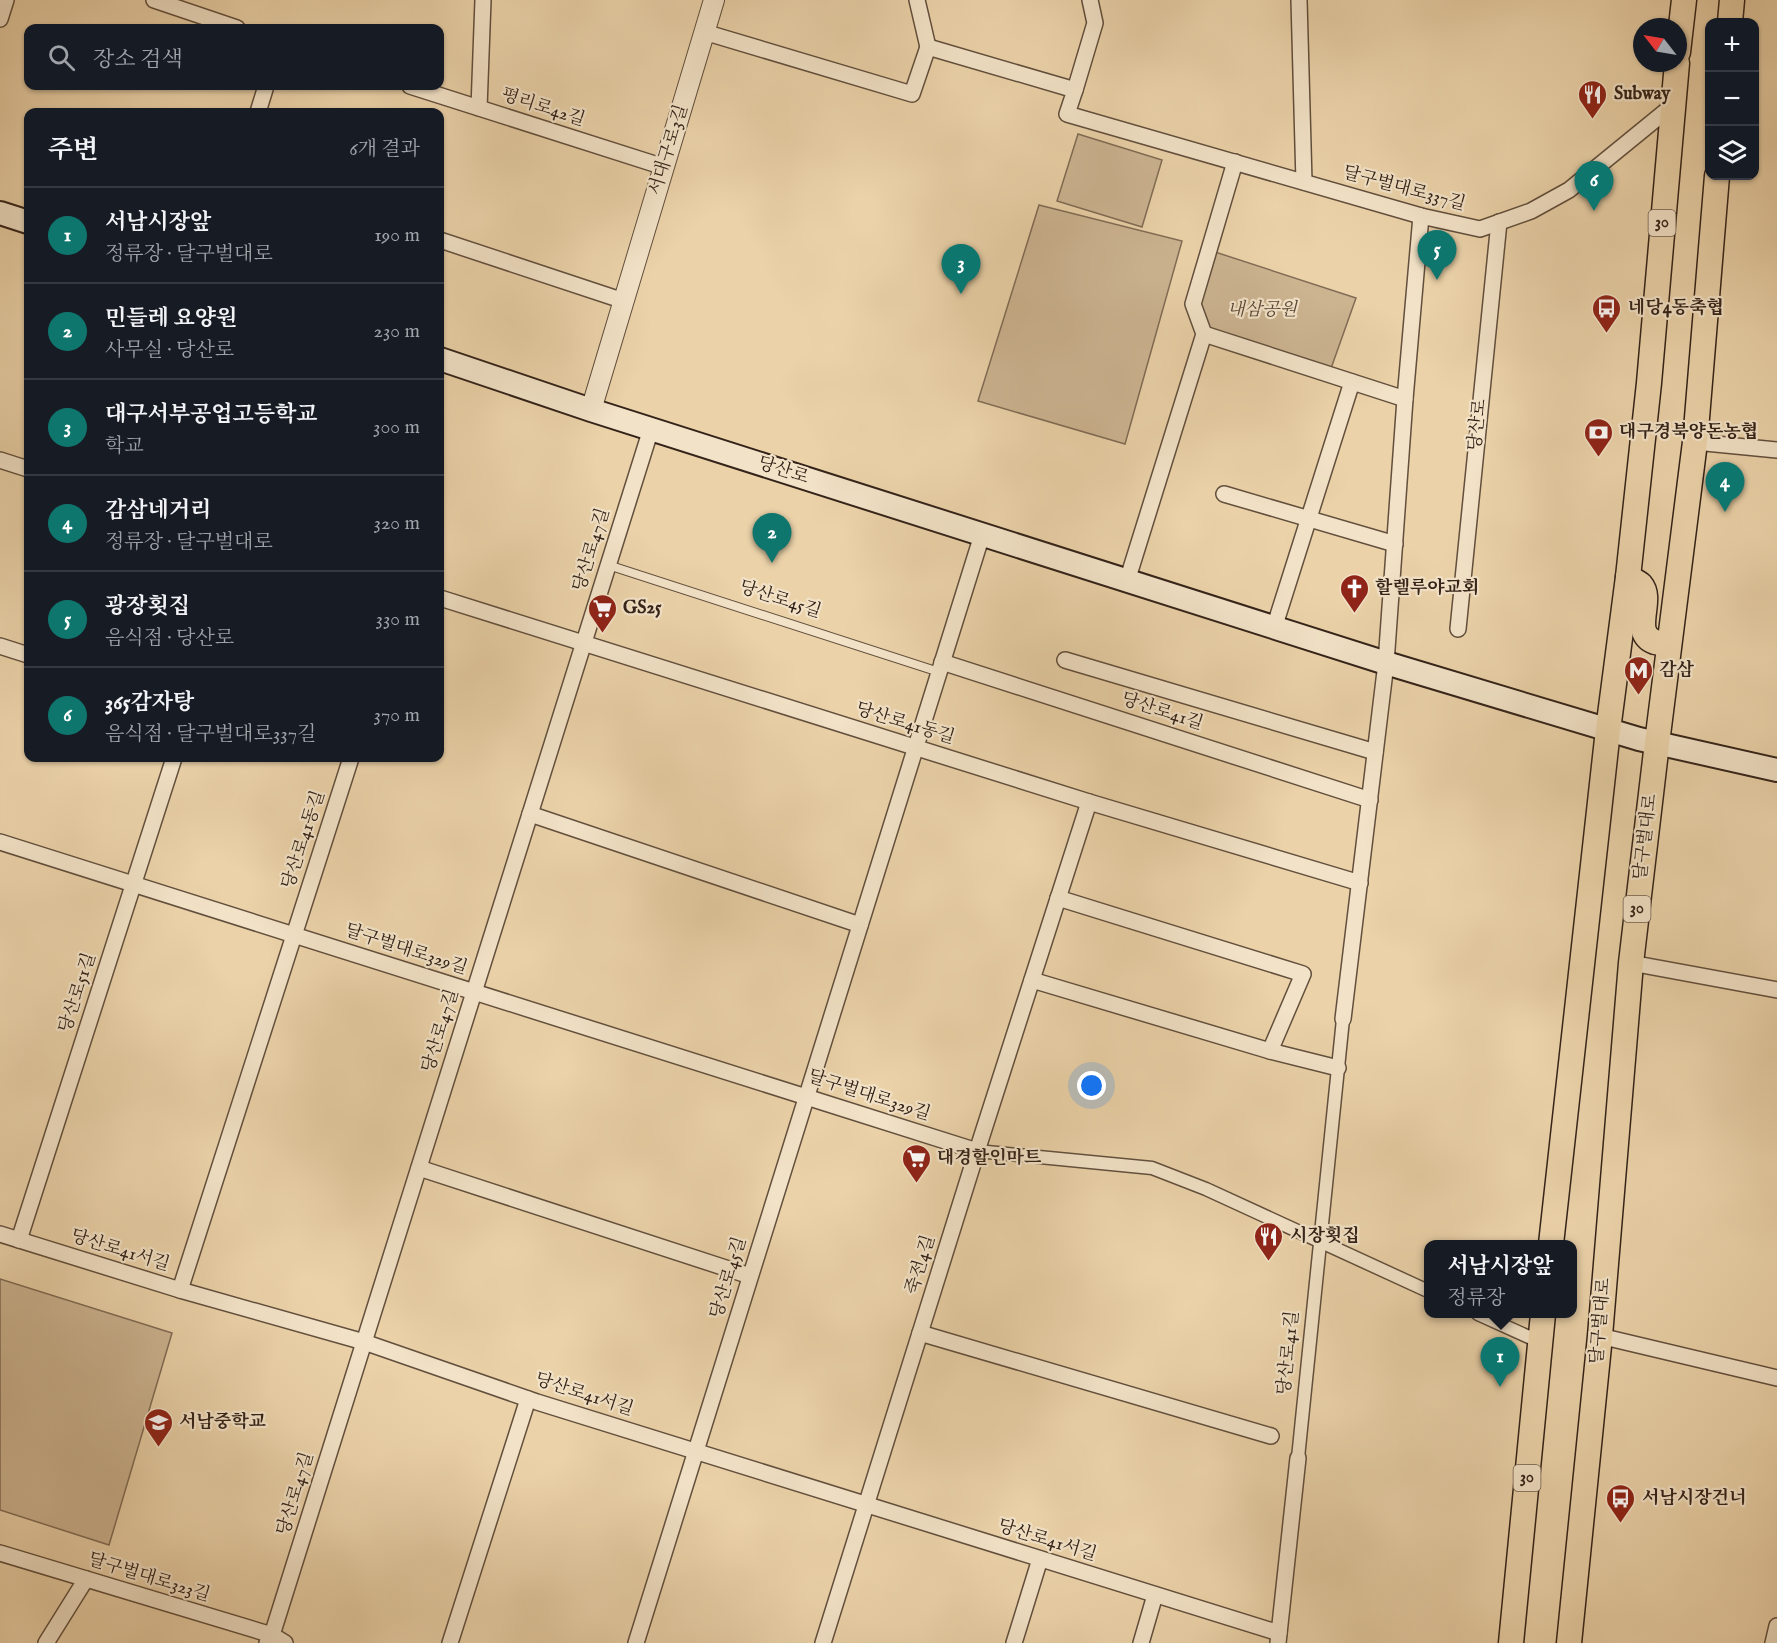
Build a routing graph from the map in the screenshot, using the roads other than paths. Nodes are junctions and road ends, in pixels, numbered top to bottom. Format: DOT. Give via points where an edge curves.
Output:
graph roads {
  1 [pos="6,0"];
  2 [pos="154,0"];
  3 [pos="483,0"];
  4 [pos="714,0"];
  5 [pos="917,0"];
  6 [pos="1090,0"];
  7 [pos="1299,0"];
  8 [pos="1684,0"];
  9 [pos="1732,0"];
  10 [pos="1682,18"];
  11 [pos="1730,18"];
  12 [pos="0,19"];
  13 [pos="225,24"];
  14 [pos="704,32"];
  15 [pos="927,47"];
  16 [pos="1676,72"];
  17 [pos="265,90"];
  18 [pos="423,90"];
  19 [pos="1075,90"];
  20 [pos="1672,105"];
  21 [pos="259,108"];
  22 [pos="479,108"];
  23 [pos="1235,162"];
  24 [pos="664,167"];
  25 [pos="1717,180"];
  26 [pos="1304,182"];
  27 [pos="0,213"];
  28 [pos="1421,216"];
  29 [pos="24,221"];
  30 [pos="1499,222"];
  31 [pos="444,241"];
  32 [pos="624,301"];
  33 [pos="1204,334"];
  34 [pos="444,360"];
  35 [pos="1352,382"];
  36 [pos="1405,399"];
  37 [pos="591,410"];
  38 [pos="651,429"];
  39 [pos="1695,442"];
  40 [pos="1777,450"];
  41 [pos="0,460"];
  42 [pos="24,468"];
  43 [pos="1224,494"];
  44 [pos="1309,519"];
  45 [pos="982,535"];
  46 [pos="1395,544"];
  47 [pos="608,565"];
  48 [pos="1628,578"];
  49 [pos="1127,581"];
  50 [pos="444,599"];
  51 [pos="1274,628"];
  52 [pos="1458,628"];
  53 [pos="584,643"];
  54 [pos="1669,643"];
  55 [pos="0,646"];
  56 [pos="24,655"];
  57 [pos="1065,660"];
  58 [pos="1386,663"];
  59 [pos="941,667"];
  60 [pos="1608,730"];
  61 [pos="1657,743"];
  62 [pos="915,748"];
  63 [pos="1376,752"];
  64 [pos="173,762"];
  65 [pos="350,762"];
  66 [pos="1777,770"];
  67 [pos="1370,800"];
  68 [pos="1089,802"];
  69 [pos="530,814"];
  70 [pos="0,842"];
  71 [pos="1360,883"];
  72 [pos="134,884"];
  73 [pos="1058,898"];
  74 [pos="860,925"];
  75 [pos="294,935"];
  76 [pos="1631,963"];
  77 [pos="1032,980"];
  78 [pos="1777,990"];
  79 [pos="474,992"];
  80 [pos="1343,1019"];
  81 [pos="1270,1051"];
  82 [pos="1338,1068"];
  83 [pos="806,1097"];
  84 [pos="977,1151"];
  85 [pos="419,1168"];
  86 [pos="0,1234"];
  87 [pos="19,1240"];
  88 [pos="1552,1240"];
  89 [pos="1320,1241"];
  90 [pos="750,1276"];
  91 [pos="1424,1289"];
  92 [pos="180,1290"];
  93 [pos="1488,1318"];
  94 [pos="1543,1318"];
  95 [pos="920,1333"];
  96 [pos="1600,1336"];
  97 [pos="364,1342"];
  98 [pos="1540,1342"];
  99 [pos="1777,1377"];
  100 [pos="528,1399"];
  101 [pos="1271,1436"];
  102 [pos="696,1451"];
  103 [pos="1298,1458"];
  104 [pos="867,1504"];
  105 [pos="0,1554"];
  106 [pos="1040,1559"];
  107 [pos="86,1579"];
  108 [pos="1155,1595"];
  109 [pos="1777,1626"];
  110 [pos="1278,1638"];
  111 [pos="275,1640"];
  112 [pos="46,1643"];
  113 [pos="450,1643"];
  114 [pos="636,1643"];
  115 [pos="823,1643"];
  116 [pos="1014,1643"];
  117 [pos="1141,1643"];
  118 [pos="1512,1643"];
  119 [pos="1569,1643"];
  120 [pos="1773,1643"];
  1 -- 12 [label="street"];
  2 -- 13 [label="street"];
  3 -- 22 [label="street"];
  4 -- 14 [label="street, 서대구로3길"];
  5 -- 15 [label="street"];
  6 -- 19 [label="street" via="1095,23"];
  7 -- 26 [label="street"];
  8 -- 10 [label="main road"];
  9 -- 11 [label="main road"];
  14 -- 15 [label="street" via="912,94"];
  14 -- 24 [label="street, 서대구로3길"];
  15 -- 19 [label="street"];
  16 -- 20 [label="main road, 30"];
  17 -- 21 [label="street"];
  18 -- 22 [label="street, 평리로42길"];
  19 -- 23 [label="street, 달구벌대로337길" via="1067,114"];
  20 -- 30 [label="street, 달구벌대로337길" via="1569,190 1531,211"];
  20 -- 48 [label="main road, 30"];
  22 -- 24 [label="street, 평리로42길"];
  23 -- 26 [label="street, 달구벌대로337길"];
  23 -- 33 [label="street" via="1193,304"];
  24 -- 32 [label="street, 서대구로3길"];
  25 -- 39 [label="main road, 달구벌대로 / 30"];
  26 -- 28 [label="street, 달구벌대로337길"];
  27 -- 29 [label="main road"];
  28 -- 30 [label="street, 달구벌대로337길" via="1480,229"];
  28 -- 36 [label="street"];
  30 -- 52 [label="street, 당산로"];
  31 -- 32 [label="street"];
  32 -- 37 [label="street, 서대구로3길"];
  33 -- 35 [label="street"];
  33 -- 49 [label="street"];
  34 -- 37 [label="main road, 당산로"];
  35 -- 36 [label="street"];
  35 -- 44 [label="street"];
  36 -- 46 [label="street"];
  37 -- 38 [label="main road, 당산로"];
  38 -- 45 [label="main road, 당산로"];
  38 -- 47 [label="street, 당산로47길"];
  39 -- 40 [label="street"];
  39 -- 54 [label="main road, 달구벌대로 / 30"];
  41 -- 42 [label="street"];
  43 -- 44 [label="street"];
  44 -- 46 [label="street"];
  44 -- 51 [label="street"];
  45 -- 49 [label="main road, 당산로"];
  45 -- 59 [label="street, 당산로45길"];
  46 -- 58 [label="street"];
  47 -- 53 [label="street, 당산로47길"];
  47 -- 59 [label="lane, 당산로45길"];
  48 -- 54 [label="main road" via="1641,585 1645,596 1642,627 1647,636 1654,642"];
  48 -- 60 [label="main road, 30"];
  49 -- 51 [label="main road, 당산로"];
  50 -- 53 [label="street, 당산로41동길"];
  51 -- 58 [label="main road, 당산로"];
  53 -- 62 [label="street, 당산로41동길"];
  53 -- 69 [label="street, 당산로47길"];
  54 -- 61 [label="main road, 달구벌대로 / 30"];
  55 -- 56 [label="street"];
  57 -- 63 [label="street, 당산로41길"];
  58 -- 60 [label="main road, 당산로"];
  58 -- 63 [label="street, 당산로41길"];
  59 -- 62 [label="street, 당산로45길"];
  59 -- 67 [label="street, 당산로41길"];
  60 -- 61 [label="main road, 당산로"];
  60 -- 88 [label="main road, 30"];
  61 -- 66 [label="main road, 당산로"];
  61 -- 76 [label="main road, 달구벌대로 / 30"];
  62 -- 68 [label="street, 당산로41동길"];
  62 -- 74 [label="street, 당산로45길"];
  63 -- 67 [label="street, 당산로41길"];
  64 -- 72 [label="street, 당산로51길"];
  65 -- 75 [label="street, 당산로41동길"];
  67 -- 71 [label="street, 당산로41길"];
  68 -- 71 [label="street, 당산로41동길"];
  68 -- 73 [label="street, 죽전4길"];
  69 -- 74 [label="street"];
  69 -- 79 [label="street, 당산로47길"];
  70 -- 72 [label="street, 달구벌대로329길"];
  71 -- 80 [label="street, 당산로41길"];
  72 -- 75 [label="street, 달구벌대로329길"];
  72 -- 87 [label="street, 당산로51길"];
  73 -- 77 [label="street, 죽전4길"];
  73 -- 81 [label="street" via="1303,974"];
  74 -- 83 [label="street, 당산로45길"];
  75 -- 79 [label="street, 달구벌대로329길"];
  75 -- 92 [label="street"];
  76 -- 78 [label="street"];
  76 -- 96 [label="main road, 달구벌대로 / 30"];
  77 -- 81 [label="street"];
  77 -- 84 [label="street, 죽전4길"];
  79 -- 83 [label="street, 달구벌대로329길"];
  79 -- 85 [label="street, 당산로47길"];
  80 -- 82 [label="street, 당산로41길"];
  81 -- 82 [label="street"];
  82 -- 89 [label="street, 당산로41길"];
  83 -- 84 [label="street, 달구벌대로329길"];
  83 -- 90 [label="street, 당산로45길"];
  84 -- 89 [label="street, 달구벌대로329길" via="1152,1168"];
  84 -- 95 [label="street, 죽전4길"];
  85 -- 90 [label="street"];
  85 -- 97 [label="street, 당산로47길"];
  86 -- 87 [label="street, 당산로41서길"];
  87 -- 92 [label="street, 당산로41서길"];
  89 -- 91 [label="street, 달구벌대로329길"];
  89 -- 103 [label="street, 당산로41길"];
  90 -- 102 [label="street, 당산로45길"];
  92 -- 97 [label="street, 당산로41서길"];
  93 -- 98 [label="street"];
  94 -- 98 [label="main road, 30"];
  95 -- 101 [label="street"];
  95 -- 104 [label="street, 죽전4길"];
  96 -- 99 [label="street"];
  96 -- 119 [label="main road, 달구벌대로 / 30"];
  97 -- 100 [label="street, 당산로41서길"];
  97 -- 111 [label="street, 당산로47길"];
  98 -- 118 [label="main road, 30"];
  100 -- 102 [label="street, 당산로41서길"];
  100 -- 113 [label="street"];
  102 -- 104 [label="street, 당산로41서길"];
  102 -- 114 [label="street, 당산로45길"];
  103 -- 110 [label="street, 당산로41길"];
  104 -- 106 [label="street, 당산로41서길"];
  104 -- 115 [label="street, 죽전4길"];
  105 -- 107 [label="street, 달구벌대로323길"];
  106 -- 108 [label="street, 당산로41서길"];
  106 -- 116 [label="street"];
  107 -- 111 [label="street, 달구벌대로323길"];
  107 -- 112 [label="street"];
  108 -- 110 [label="street, 당산로41서길"];
  108 -- 117 [label="street"];
  109 -- 120 [label="street"];
}
